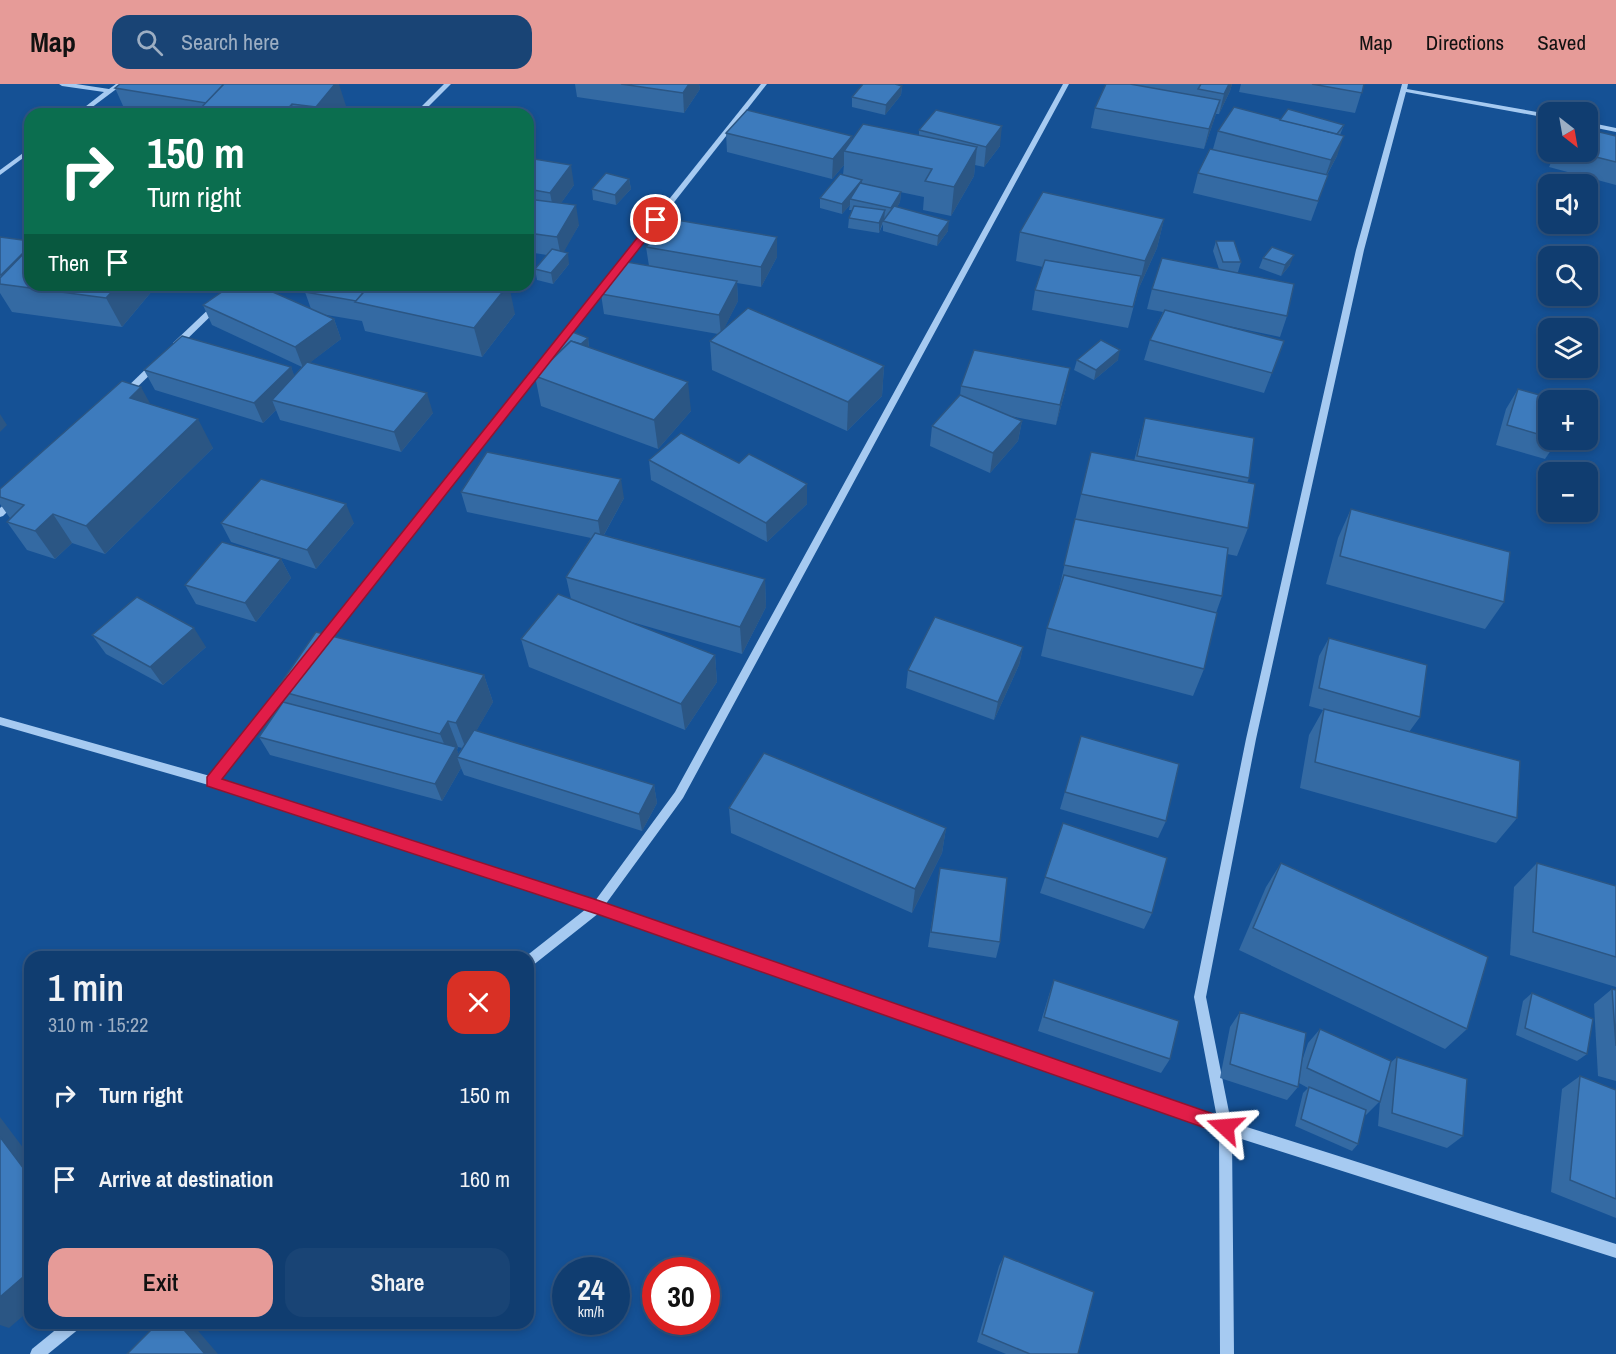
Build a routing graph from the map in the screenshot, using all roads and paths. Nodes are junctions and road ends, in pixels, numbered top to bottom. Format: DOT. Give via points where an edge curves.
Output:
graph roads {
  1 [pos="62,84"];
  2 [pos="120,84"];
  3 [pos="448,84"];
  4 [pos="764,84"];
  5 [pos="1066,84"];
  6 [pos="1405,87"];
  7 [pos="110,91"];
  8 [pos="87,108"];
  9 [pos="423,108"];
  10 [pos="1538,114"];
  11 [pos="1598,126"];
  12 [pos="1616,130"];
  13 [pos="24,154"];
  14 [pos="0,172"];
  15 [pos="222,301"];
  16 [pos="171,351"];
  17 [pos="162,359"];
  18 [pos="119,400"];
  19 [pos="17,498"];
  20 [pos="0,514"];
  21 [pos="316,650"];
  22 [pos="294,678"];
  23 [pos="0,721"];
  24 [pos="212,782"];
  25 [pos="597,907"];
  26 [pos="534,957"];
  27 [pos="1225,1127"];
  28 [pos="1616,1251"];
  29 [pos="67,1329"];
  30 [pos="36,1354"];
  31 [pos="1227,1354"];
  1 -- 7 [label="street"];
  2 -- 7 [label="street"];
  3 -- 9 [label="street"];
  4 -- 21 [label="street"];
  5 -- 25 [label="street" via="679,795"];
  6 -- 10 [label="street"];
  6 -- 27 [label="street" via="1360,250 1251,739 1200,997"];
  7 -- 8 [label="street"];
  11 -- 12 [label="street"];
  13 -- 14 [label="street"];
  15 -- 16 [label="street"];
  17 -- 18 [label="street"];
  19 -- 20 [label="street"];
  22 -- 24 [label="street"];
  23 -- 24 [label="street"];
  24 -- 25 [label="street"];
  25 -- 26 [label="street"];
  25 -- 27 [label="street"];
  27 -- 28 [label="street"];
  27 -- 31 [label="street"];
  29 -- 30 [label="street"];
}
